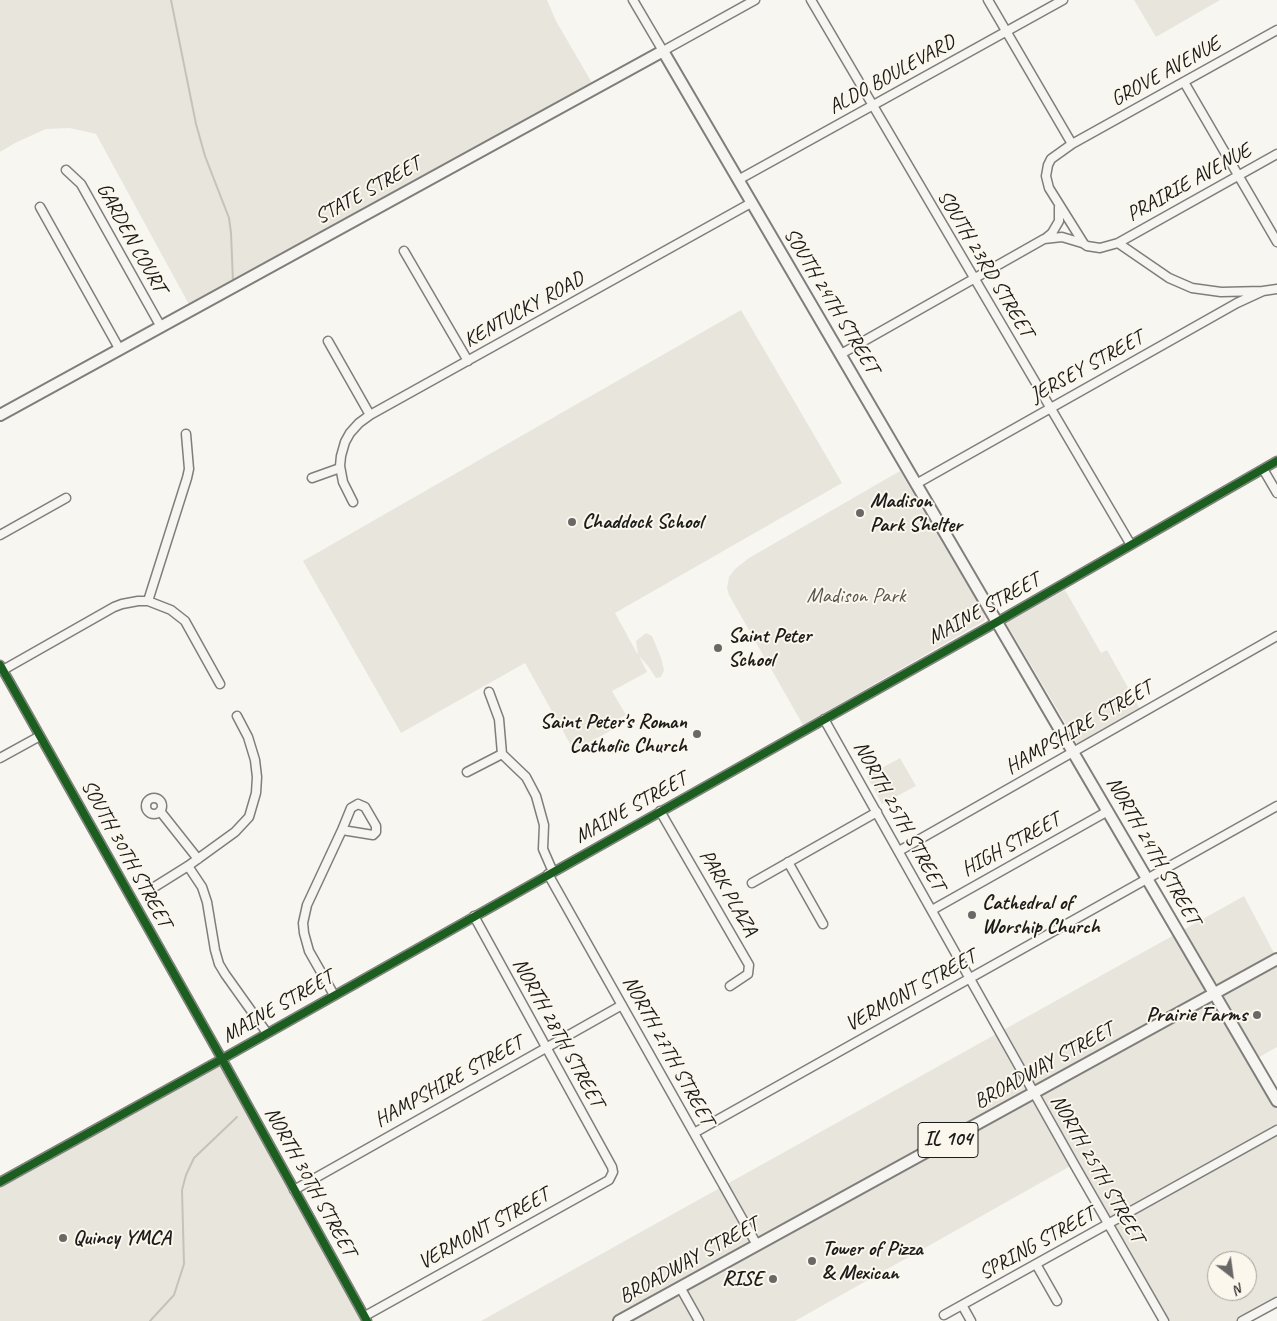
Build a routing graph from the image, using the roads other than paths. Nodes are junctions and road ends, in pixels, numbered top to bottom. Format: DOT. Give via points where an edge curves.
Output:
graph roads {
  1 [pos="633,0"];
  2 [pos="755,0"];
  3 [pos="811,0"];
  4 [pos="988,0"];
  5 [pos="1063,0"];
  6 [pos="1277,30"];
  7 [pos="1006,31"];
  8 [pos="663,51"];
  9 [pos="1184,82"];
  10 [pos="872,106"];
  11 [pos="1072,144"];
  12 [pos="1277,154"];
  13 [pos="66,170"];
  14 [pos="1239,175"];
  15 [pos="738,180"];
  16 [pos="751,203"];
  17 [pos="1059,205"];
  18 [pos="40,207"];
  19 [pos="1044,240"];
  20 [pos="1277,242"];
  21 [pos="1118,243"];
  22 [pos="1084,244"];
  23 [pos="404,251"];
  24 [pos="974,279"];
  25 [pos="1277,289"];
  26 [pos="1263,291"];
  27 [pos="161,327"];
  28 [pos="328,341"];
  29 [pos="120,350"];
  30 [pos="841,354"];
  31 [pos="468,361"];
  32 [pos="1050,408"];
  33 [pos="0,415"];
  34 [pos="370,415"];
  35 [pos="186,434"];
  36 [pos="1277,461"];
  37 [pos="340,468"];
  38 [pos="1263,469"];
  39 [pos="312,478"];
  40 [pos="916,484"];
  41 [pos="1277,493"];
  42 [pos="66,498"];
  43 [pos="354,502"];
  44 [pos="0,535"];
  45 [pos="1130,545"];
  46 [pos="148,601"];
  47 [pos="997,622"];
  48 [pos="1277,636"];
  49 [pos="1,668"];
  50 [pos="220,684"];
  51 [pos="489,692"];
  52 [pos="237,716"];
  53 [pos="824,719"];
  54 [pos="40,736"];
  55 [pos="1073,751"];
  56 [pos="502,754"];
  57 [pos="0,758"];
  58 [pos="467,772"];
  59 [pos="1277,806"];
  60 [pos="660,811"];
  61 [pos="1108,811"];
  62 [pos="160,812"];
  63 [pos="876,812"];
  64 [pos="342,830"];
  65 [pos="899,851"];
  66 [pos="198,858"];
  67 [pos="788,862"];
  68 [pos="188,866"];
  69 [pos="551,873"];
  70 [pos="1148,879"];
  71 [pos="752,883"];
  72 [pos="156,886"];
  73 [pos="932,910"];
  74 [pos="474,916"];
  75 [pos="823,924"];
  76 [pos="1277,959"];
  77 [pos="970,978"];
  78 [pos="730,986"];
  79 [pos="1215,993"];
  80 [pos="334,995"];
  81 [pos="622,1005"];
  82 [pos="266,1033"];
  83 [pos="546,1048"];
  84 [pos="222,1059"];
  85 [pos="1034,1093"];
  86 [pos="1277,1101"];
  87 [pos="1277,1130"];
  88 [pos="694,1133"];
  89 [pos="612,1167"];
  90 [pos="0,1182"];
  91 [pos="294,1190"];
  92 [pos="1108,1224"];
  93 [pos="756,1245"];
  94 [pos="1036,1264"];
  95 [pos="680,1287"];
  96 [pos="1057,1301"];
  97 [pos="1277,1302"];
  98 [pos="962,1305"];
  99 [pos="944,1315"];
  100 [pos="366,1319"];
  101 [pos="619,1321"];
  102 [pos="699,1321"];
  103 [pos="971,1321"];
  104 [pos="1164,1321"];
  105 [pos="1242,1321"];
  1 -- 8 [label="street, SOUTH 24TH STREET"];
  2 -- 8 [label="street, STATE STREET"];
  3 -- 10 [label="street, SOUTH 23RD STREET"];
  4 -- 7 [label="street"];
  5 -- 7 [label="street, ALDO BOULEVARD"];
  6 -- 9 [label="street, GROVE AVENUE"];
  7 -- 10 [label="street, ALDO BOULEVARD"];
  7 -- 11 [label="street"];
  8 -- 15 [label="main road, SOUTH 24TH STREET"];
  8 -- 27 [label="main road, STATE STREET"];
  9 -- 11 [label="street, GROVE AVENUE"];
  9 -- 14 [label="street"];
  10 -- 15 [label="street, ALDO BOULEVARD"];
  10 -- 24 [label="street, SOUTH 23RD STREET"];
  11 -- 17 [label="street, GROVE AVENUE" via="1055,156 1046,170 1046,183"];
  12 -- 14 [label="street, PRAIRIE AVENUE"];
  13 -- 27 [label="street, GARDEN COURT" via="81,184"];
  14 -- 20 [label="street"];
  14 -- 21 [label="street, PRAIRIE AVENUE"];
  15 -- 16 [label="main road, SOUTH 24TH STREET"];
  16 -- 30 [label="main road, SOUTH 24TH STREET"];
  16 -- 31 [label="street, KENTUCKY ROAD"];
  17 -- 19 [label="street" via="1059,221"];
  17 -- 22 [label="street, GROVE AVENUE"];
  18 -- 29 [label="street"];
  19 -- 22 [label="street" via="1062,237"];
  19 -- 24 [label="street"];
  21 -- 22 [label="street" via="1100,248"];
  21 -- 26 [label="street" via="1168,278 1192,288 1221,292"];
  23 -- 31 [label="street"];
  24 -- 30 [label="street"];
  24 -- 32 [label="street, SOUTH 23RD STREET"];
  25 -- 26 [label="street, JERSEY STREET"];
  26 -- 32 [label="street, JERSEY STREET"];
  27 -- 29 [label="main road, STATE STREET"];
  28 -- 34 [label="street"];
  29 -- 33 [label="main road, STATE STREET"];
  30 -- 40 [label="main road, SOUTH 24TH STREET"];
  31 -- 34 [label="street, KENTUCKY ROAD"];
  32 -- 40 [label="street, JERSEY STREET"];
  32 -- 45 [label="street, SOUTH 23RD STREET"];
  34 -- 37 [label="street, KENTUCKY ROAD" via="347,438"];
  35 -- 46 [label="street" via="187,478"];
  36 -- 38 [label="street, MAINE STREET"];
  37 -- 39 [label="street"];
  37 -- 43 [label="street" via="343,482"];
  38 -- 41 [label="street"];
  38 -- 45 [label="street, MAINE STREET"];
  40 -- 47 [label="main road, SOUTH 24TH STREET"];
  42 -- 44 [label="street"];
  45 -- 47 [label="street, MAINE STREET"];
  46 -- 49 [label="street" via="114,607"];
  46 -- 50 [label="street" via="171,610 184,622"];
  47 -- 53 [label="street, MAINE STREET"];
  47 -- 55 [label="main road, NORTH 24TH STREET"];
  48 -- 55 [label="street, HAMPSHIRE STREET"];
  49 -- 54 [label="street, SOUTH 30TH STREET"];
  51 -- 56 [label="street" via="499,719"];
  52 -- 66 [label="street" via="255,760 257,777 253,806 235,832"];
  53 -- 60 [label="street, MAINE STREET"];
  53 -- 63 [label="street, NORTH 25TH STREET"];
  54 -- 57 [label="street"];
  54 -- 84 [label="street, SOUTH 30TH STREET"];
  55 -- 61 [label="main road, NORTH 24TH STREET"];
  55 -- 65 [label="street, HAMPSHIRE STREET"];
  56 -- 58 [label="street"];
  56 -- 69 [label="street, NORTH 27TH STREET" via="521,770 533,791 544,825 543,850"];
  59 -- 70 [label="street, VERMONT STREET"];
  60 -- 69 [label="street, MAINE STREET"];
  60 -- 78 [label="street, PARK PLAZA" via="750,965 748,974"];
  61 -- 70 [label="main road, NORTH 24TH STREET"];
  61 -- 73 [label="street, HIGH STREET"];
  62 -- 66 [label="street"];
  63 -- 65 [label="street, NORTH 25TH STREET"];
  63 -- 67 [label="street"];
  64 -- 64 [label="street" via="373,835 377,829 365,807 358,804 351,808"];
  64 -- 80 [label="street" via="307,905 304,923 309,951"];
  65 -- 73 [label="street, NORTH 25TH STREET"];
  66 -- 68 [label="street"];
  67 -- 71 [label="street"];
  67 -- 75 [label="street"];
  68 -- 72 [label="street"];
  68 -- 82 [label="street" via="208,902 219,964"];
  69 -- 74 [label="street, MAINE STREET"];
  69 -- 81 [label="street, NORTH 27TH STREET"];
  70 -- 77 [label="street, VERMONT STREET"];
  70 -- 79 [label="main road, NORTH 24TH STREET"];
  73 -- 77 [label="street, NORTH 25TH STREET"];
  74 -- 80 [label="street, MAINE STREET"];
  74 -- 83 [label="street, NORTH 28TH STREET"];
  76 -- 79 [label="main road, BROADWAY STREET / IL 104"];
  77 -- 85 [label="street, NORTH 25TH STREET"];
  77 -- 88 [label="street, VERMONT STREET"];
  79 -- 85 [label="main road, BROADWAY STREET / IL 104"];
  79 -- 86 [label="main road, NORTH 24TH STREET"];
  80 -- 82 [label="street, MAINE STREET"];
  81 -- 83 [label="street, HAMPSHIRE STREET"];
  81 -- 88 [label="street, NORTH 27TH STREET"];
  82 -- 84 [label="street, MAINE STREET"];
  83 -- 89 [label="street, NORTH 28TH STREET"];
  83 -- 91 [label="street, HAMPSHIRE STREET"];
  84 -- 90 [label="street, MAINE STREET"];
  84 -- 91 [label="street, NORTH 30TH STREET"];
  85 -- 92 [label="street, NORTH 25TH STREET"];
  85 -- 93 [label="main road, BROADWAY STREET / IL 104"];
  87 -- 92 [label="street, SPRING STREET"];
  88 -- 93 [label="street, NORTH 27TH STREET"];
  89 -- 100 [label="street, VERMONT STREET" via="609,1180"];
  91 -- 100 [label="street, NORTH 30TH STREET"];
  92 -- 94 [label="street, SPRING STREET"];
  92 -- 104 [label="street, NORTH 25TH STREET"];
  93 -- 95 [label="main road, BROADWAY STREET / IL 104"];
  94 -- 96 [label="street"];
  94 -- 98 [label="street, SPRING STREET"];
  95 -- 101 [label="main road, BROADWAY STREET / IL 104"];
  95 -- 102 [label="street"];
  97 -- 105 [label="street"];
  98 -- 99 [label="street, SPRING STREET"];
  98 -- 103 [label="street"];
}
